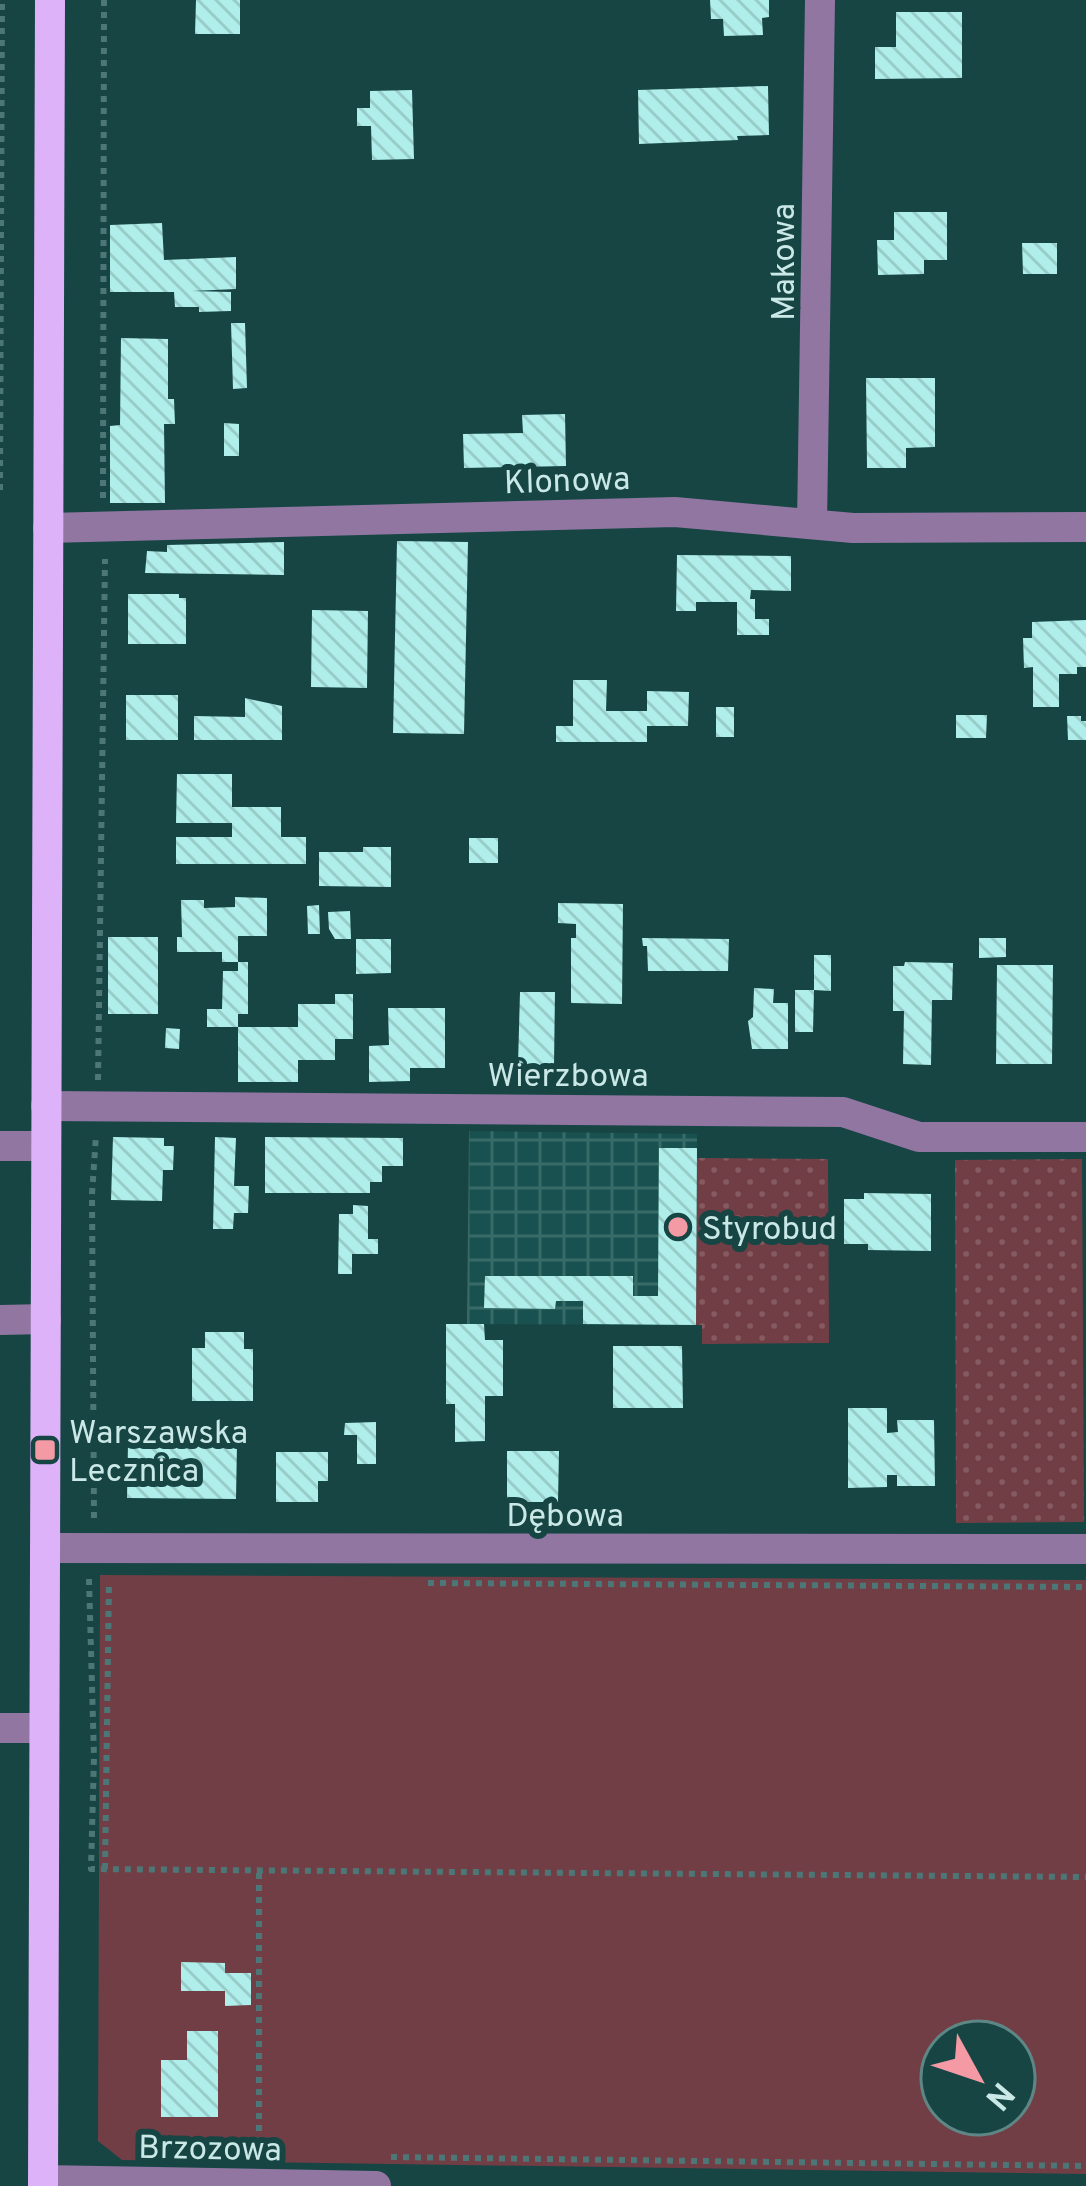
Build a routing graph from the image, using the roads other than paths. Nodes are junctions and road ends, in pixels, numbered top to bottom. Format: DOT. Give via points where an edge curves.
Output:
graph roads {
  1 [pos="50,0"];
  2 [pos="820,0"];
  3 [pos="812,524"];
  4 [pos="1086,527"];
  5 [pos="48,528"];
  6 [pos="46,1106"];
  7 [pos="1086,1137"];
  8 [pos="0,1146"];
  9 [pos="46,1146"];
  10 [pos="0,1319"];
  11 [pos="46,1319"];
  12 [pos="45,1548"];
  13 [pos="1086,1549"];
  14 [pos="0,1728"];
  15 [pos="44,1728"];
  16 [pos="377,2172"];
  17 [pos="43,2183"];
  1 -- 5 [label="main road"];
  2 -- 3 [label="street, Makowa"];
  3 -- 4 [label="street, Klonowa"];
  3 -- 5 [label="street, Klonowa" via="675,512"];
  5 -- 6 [label="main road"];
  6 -- 7 [label="street, Wierzbowa" via="843,1112 920,1137"];
  6 -- 9 [label="main road"];
  8 -- 9 [label="street"];
  9 -- 11 [label="main road"];
  10 -- 11 [label="street"];
  11 -- 12 [label="main road"];
  12 -- 13 [label="street, Dębowa"];
  12 -- 15 [label="main road"];
  14 -- 15 [label="street"];
  15 -- 17 [label="main road"];
  16 -- 17 [label="street, Brzozowa"];
}
